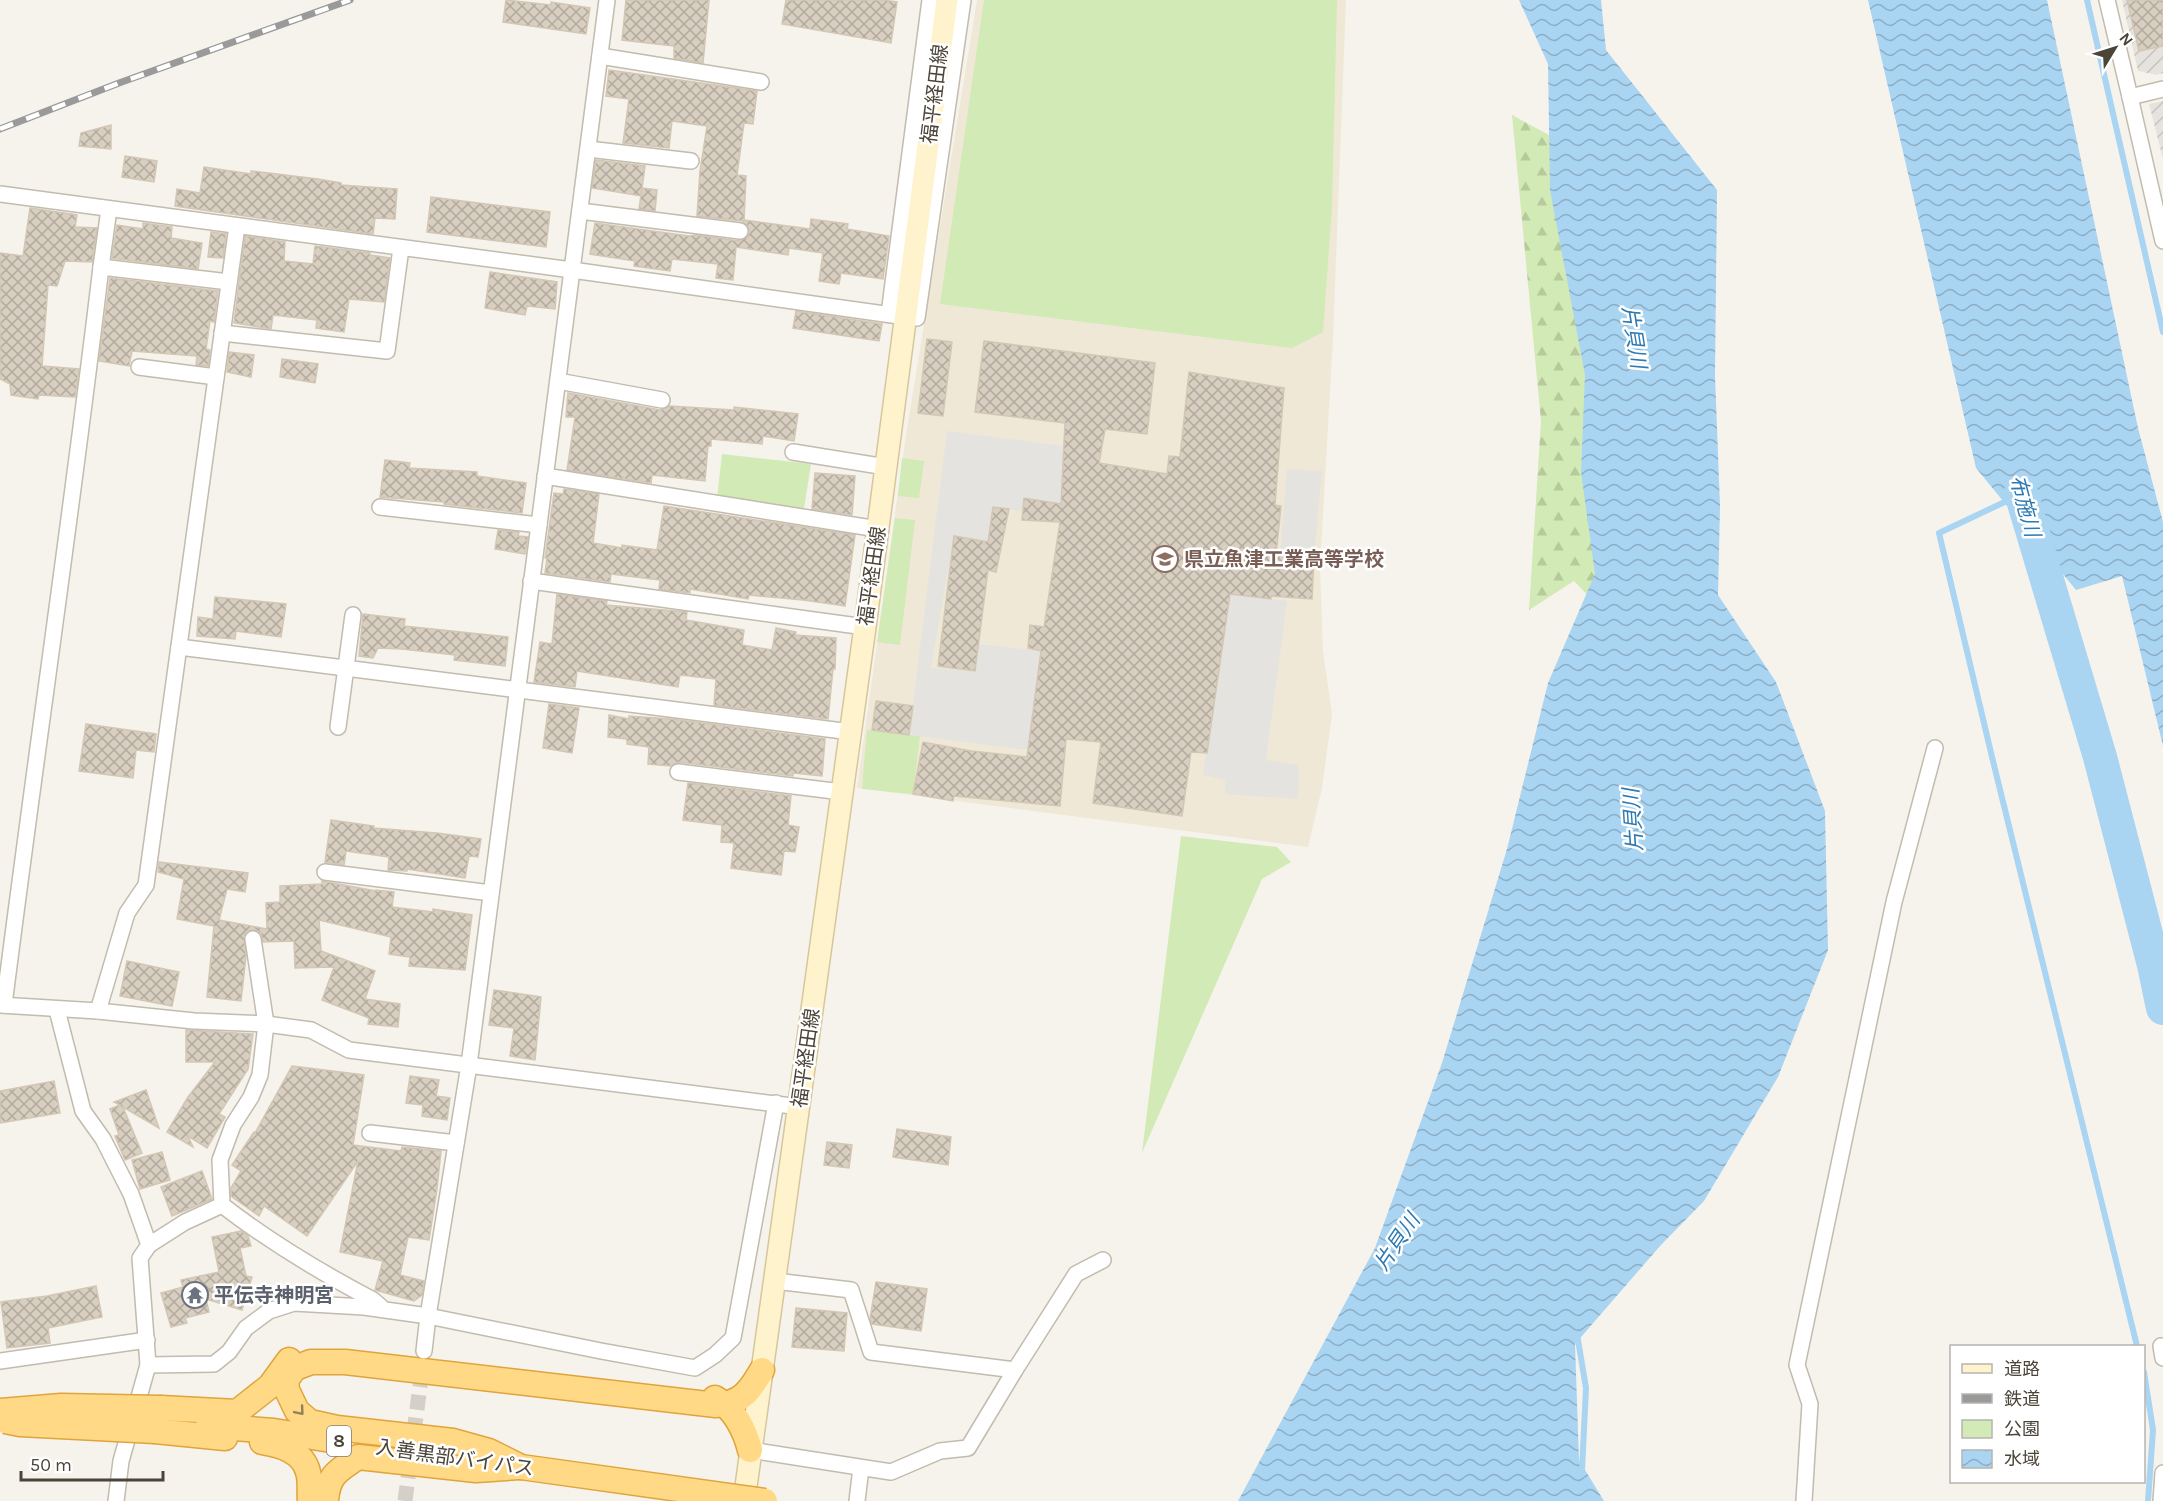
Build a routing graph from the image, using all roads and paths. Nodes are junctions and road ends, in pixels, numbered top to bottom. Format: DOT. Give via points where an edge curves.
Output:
graph roads {
  1 [pos="607,0"];
  2 [pos="930,0"];
  3 [pos="947,0"];
  4 [pos="963,0"];
  5 [pos="2107,0"];
  6 [pos="600,56"];
  7 [pos="761,81"];
  8 [pos="2163,90"];
  9 [pos="2130,97"];
  10 [pos="588,149"];
  11 [pos="691,161"];
  12 [pos="0,194"];
  13 [pos="109,209"];
  14 [pos="580,211"];
  15 [pos="237,226"];
  16 [pos="740,231"];
  17 [pos="2163,241"];
  18 [pos="401,248"];
  19 [pos="101,267"];
  20 [pos="572,270"];
  21 [pos="229,282"];
  22 [pos="904,316"];
  23 [pos="222,333"];
  24 [pos="139,368"];
  25 [pos="216,377"];
  26 [pos="558,381"];
  27 [pos="662,400"];
  28 [pos="793,452"];
  29 [pos="886,467"];
  30 [pos="545,476"];
  31 [pos="380,507"];
  32 [pos="539,525"];
  33 [pos="878,529"];
  34 [pos="531,581"];
  35 [pos="353,615"];
  36 [pos="865,627"];
  37 [pos="179,647"];
  38 [pos="347,668"];
  39 [pos="517,690"];
  40 [pos="338,727"];
  41 [pos="850,732"];
  42 [pos="1935,748"];
  43 [pos="678,772"];
  44 [pos="842,792"];
  45 [pos="325,872"];
  46 [pos="491,893"];
  47 [pos="253,939"];
  48 [pos="2,1005"];
  49 [pos="57,1010"];
  50 [pos="98,1011"];
  51 [pos="266,1024"];
  52 [pos="469,1065"];
  53 [pos="776,1103"];
  54 [pos="800,1107"];
  55 [pos="370,1133"];
  56 [pos="456,1143"];
  57 [pos="793,1152"];
  58 [pos="222,1205"];
  59 [pos="149,1245"];
  60 [pos="1103,1260"];
  61 [pos="775,1281"];
  62 [pos="383,1310"];
  63 [pos="428,1316"];
  64 [pos="147,1340"];
  65 [pos="424,1351"];
  66 [pos="0,1361"];
  67 [pos="148,1365"];
  68 [pos="1015,1370"];
  69 [pos="753,1378"];
  70 [pos="709,1400"];
  71 [pos="0,1413"];
  72 [pos="0,1420"];
  73 [pos="157,1420"];
  74 [pos="743,1440"];
  75 [pos="521,1467"];
  76 [pos="861,1468"];
  77 [pos="2163,1473"];
  78 [pos="116,1501"];
  79 [pos="310,1501"];
  80 [pos="326,1501"];
  81 [pos="734,1501"];
  82 [pos="744,1501"];
  83 [pos="765,1501"];
  84 [pos="856,1501"];
  85 [pos="1804,1501"];
  86 [pos="2161,1501"];
  1 -- 6 [label="street"];
  2 -- 22 [label="street"];
  3 -- 22 [label="main road, 福平経田線"];
  4 -- 22 [label="street"];
  5 -- 9 [label="street"];
  6 -- 7 [label="street"];
  6 -- 10 [label="street"];
  8 -- 9 [label="street"];
  9 -- 17 [label="street"];
  10 -- 11 [label="street"];
  10 -- 14 [label="street"];
  12 -- 13 [label="street"];
  13 -- 15 [label="street"];
  13 -- 19 [label="street"];
  14 -- 16 [label="street"];
  14 -- 20 [label="street"];
  15 -- 18 [label="street"];
  15 -- 21 [label="street"];
  18 -- 20 [label="street"];
  18 -- 23 [label="street" via="387,351"];
  19 -- 21 [label="street"];
  19 -- 48 [label="street"];
  20 -- 22 [label="street"];
  20 -- 26 [label="street"];
  21 -- 23 [label="street"];
  22 -- 29 [label="main road, 福平経田線"];
  23 -- 25 [label="street"];
  24 -- 25 [label="street"];
  25 -- 37 [label="street"];
  26 -- 27 [label="street"];
  26 -- 30 [label="street"];
  28 -- 29 [label="street"];
  29 -- 33 [label="main road, 福平経田線"];
  30 -- 32 [label="street"];
  30 -- 33 [label="street"];
  31 -- 32 [label="street"];
  32 -- 34 [label="street"];
  33 -- 36 [label="main road, 福平経田線"];
  34 -- 36 [label="street"];
  34 -- 39 [label="street"];
  35 -- 38 [label="street"];
  36 -- 41 [label="main road, 福平経田線"];
  37 -- 38 [label="street"];
  37 -- 50 [label="street" via="146,885 127,913"];
  38 -- 39 [label="street"];
  38 -- 40 [label="street"];
  39 -- 41 [label="street"];
  39 -- 46 [label="street"];
  41 -- 44 [label="main road, 福平経田線"];
  42 -- 85 [label="street" via="1894,902 1797,1365 1810,1404"];
  43 -- 44 [label="street"];
  44 -- 54 [label="main road, 福平経田線"];
  45 -- 46 [label="street"];
  46 -- 52 [label="street"];
  47 -- 51 [label="street"];
  48 -- 49 [label="street"];
  49 -- 50 [label="street"];
  49 -- 59 [label="street" via="83,1111 103,1139 131,1194"];
  50 -- 51 [label="street"];
  51 -- 52 [label="street" via="310,1030 349,1050"];
  51 -- 58 [label="street" via="260,1075 233,1125 220,1160"];
  52 -- 53 [label="street"];
  52 -- 56 [label="street"];
  53 -- 54 [label="street"];
  53 -- 63 [label="street" via="733,1338 694,1368"];
  54 -- 57 [label="main road, 福平経田線"];
  55 -- 56 [label="street"];
  56 -- 63 [label="street"];
  57 -- 61 [label="main road, 福平経田線"];
  57 -- 69 [label="main road, 福平経田線" via="772,1232"];
  58 -- 59 [label="street"];
  58 -- 62 [label="street" via="257,1232 373,1300"];
  59 -- 64 [label="street" via="140,1258"];
  60 -- 68 [label="street" via="1076,1274"];
  61 -- 68 [label="street" via="851,1290 871,1352"];
  61 -- 69 [label="main road, 福平経田線"];
  62 -- 63 [label="street"];
  62 -- 67 [label="street" via="294,1303 269,1311 246,1328 229,1352 214,1364"];
  63 -- 65 [label="street"];
  64 -- 66 [label="street"];
  64 -- 67 [label="street"];
  67 -- 78 [label="street" via="121,1461"];
  68 -- 76 [label="street" via="968,1448 940,1451 891,1472"];
  69 -- 70 [label="highway" via="736,1401"];
  69 -- 74 [label="main road, 福平経田線"];
  70 -- 73 [label="highway" via="318,1350 288,1360 270,1386 237,1412"];
  70 -- 74 [label="highway" via="716,1413"];
  70 -- 75 [label="highway, one-way" via="345,1362 311,1362 295,1368 286,1380 297,1411 310,1422 453,1441 489,1451"];
  71 -- 73 [label="highway, 入善黒部バイパス / 8"];
  72 -- 73 [label="highway, bridge" via="20,1424"];
  73 -- 75 [label="highway, 入善黒部バイパス / 8" via="274,1431"];
  73 -- 79 [label="highway" via="285,1446 308,1470"];
  74 -- 76 [label="street"];
  74 -- 81 [label="main road, 福平経田線"];
  74 -- 82 [label="main road, 福平経田線"];
  75 -- 80 [label="highway" via="476,1470 358,1457 335,1473 327,1485"];
  75 -- 83 [label="highway, 入善黒部バイパス / 8, bridge"];
  76 -- 84 [label="street"];
  77 -- 86 [label="street"];
}
